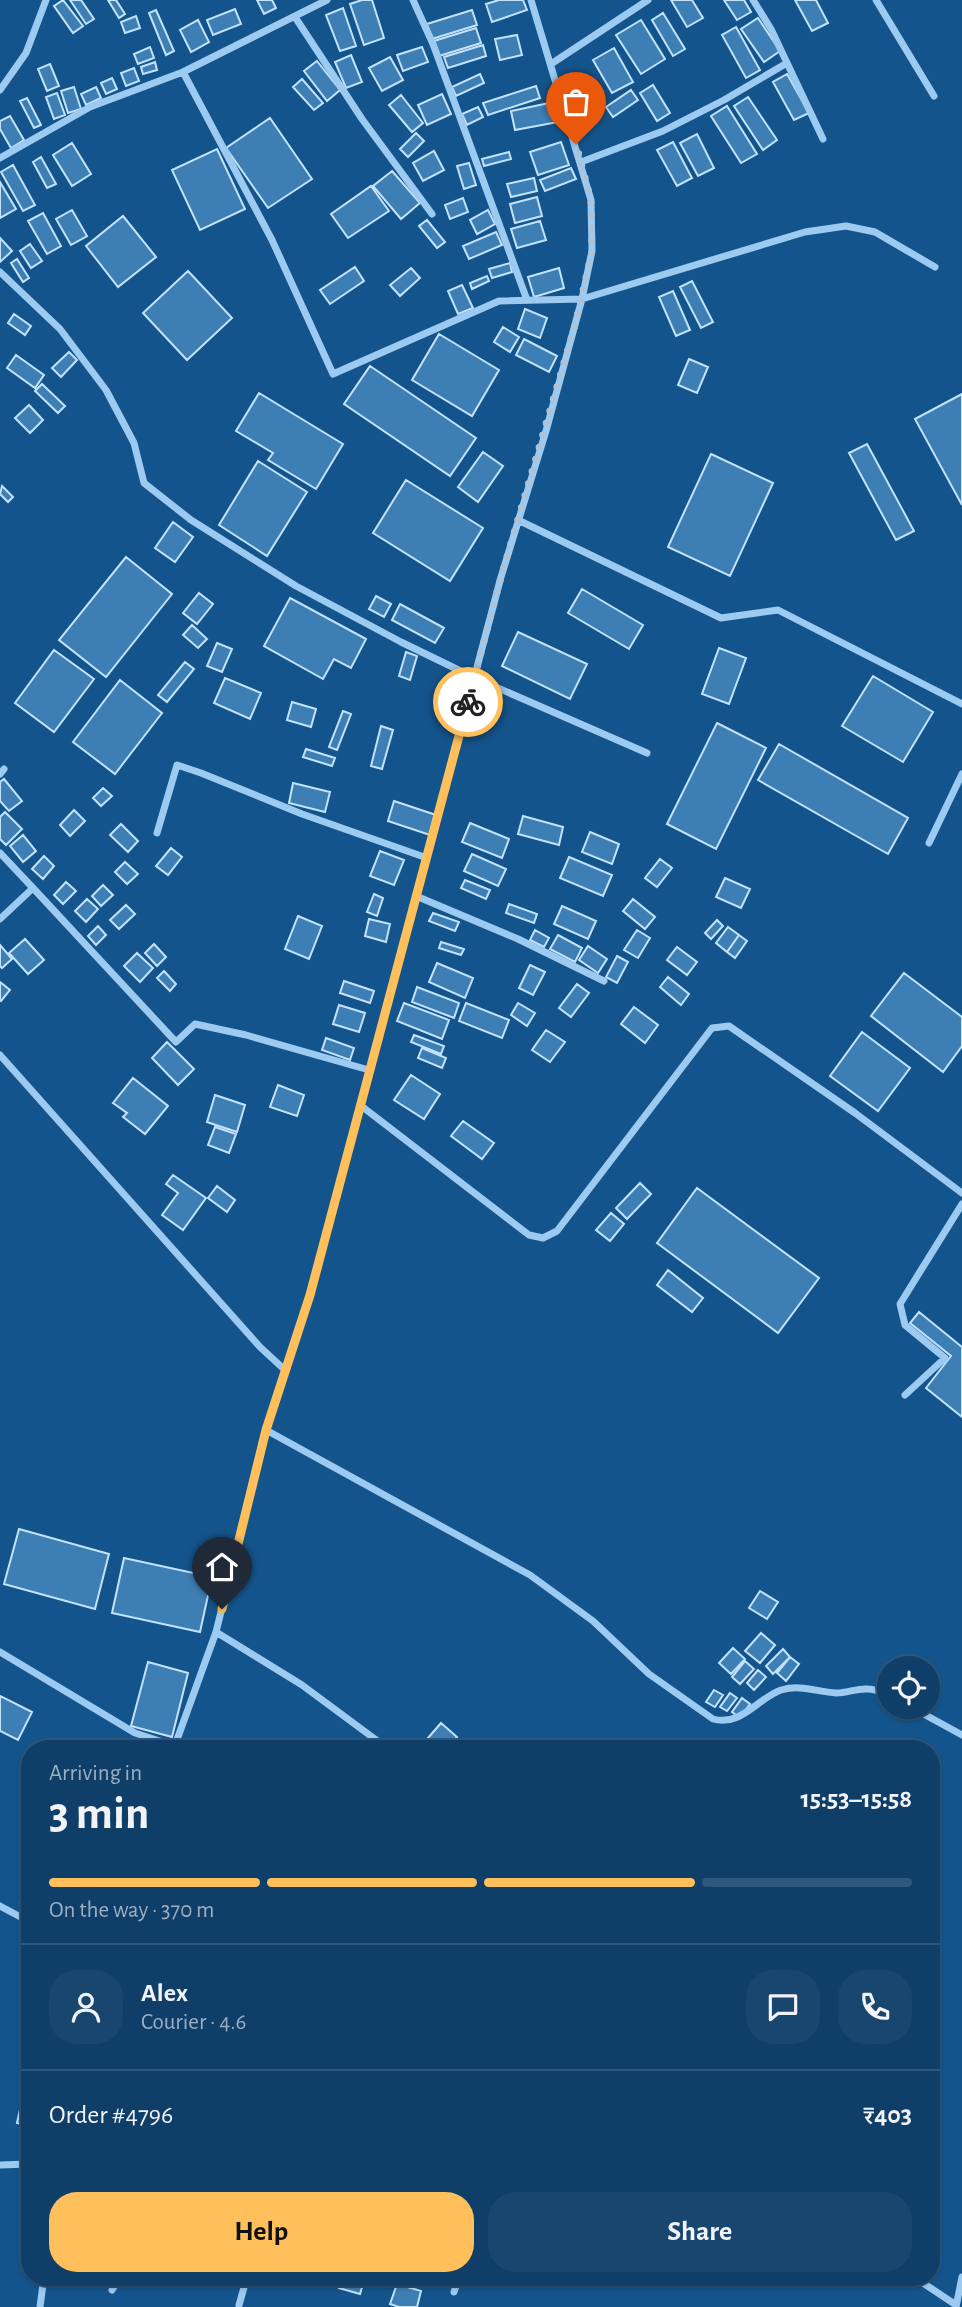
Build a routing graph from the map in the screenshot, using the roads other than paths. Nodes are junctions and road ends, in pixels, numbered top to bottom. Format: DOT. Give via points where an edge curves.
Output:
graph roads {
  1 [pos="46,0"];
  2 [pos="327,0"];
  3 [pos="413,0"];
  4 [pos="531,0"];
  5 [pos="648,0"];
  6 [pos="753,0"];
  7 [pos="876,0"];
  8 [pos="295,17"];
  9 [pos="787,63"];
  10 [pos="551,64"];
  11 [pos="183,72"];
  12 [pos="0,90"];
  13 [pos="934,96"];
  14 [pos="823,139"];
  15 [pos="0,158"];
  16 [pos="581,162"];
  17 [pos="432,214"];
  18 [pos="935,267"];
  19 [pos="0,272"];
  20 [pos="582,299"];
  21 [pos="527,300"];
  22 [pos="519,520"];
  23 [pos="475,678"];
  24 [pos="962,704"];
  25 [pos="646,753"];
  26 [pos="962,774"];
  27 [pos="157,833"];
  28 [pos="929,843"];
  29 [pos="0,853"];
  30 [pos="427,858"];
  31 [pos="33,888"];
  32 [pos="416,896"];
  33 [pos="0,919"];
  34 [pos="604,981"];
  35 [pos="0,1055"];
  36 [pos="369,1070"];
  37 [pos="360,1105"];
  38 [pos="962,1193"];
  39 [pos="962,1204"];
  40 [pos="286,1371"];
  41 [pos="905,1395"];
  42 [pos="266,1430"];
  43 [pos="216,1632"];
  44 [pos="0,1652"];
  45 [pos="877,1690"];
  46 [pos="933,1719"];
  47 [pos="962,1735"];
  48 [pos="153,1740"];
  49 [pos="177,1740"];
  50 [pos="376,1740"];
  51 [pos="0,1906"];
  52 [pos="21,1917"];
  53 [pos="21,2164"];
  54 [pos="0,2165"];
  55 [pos="962,2277"];
  56 [pos="43,2286"];
  57 [pos="114,2286"];
  58 [pos="244,2286"];
  59 [pos="456,2286"];
  60 [pos="927,2286"];
  61 [pos="112,2290"];
  62 [pos="454,2291"];
  63 [pos="239,2305"];
  64 [pos="956,2306"];
  65 [pos="40,2307"];
  1 -- 12 [label="street" via="26,53"];
  2 -- 8 [label="street"];
  3 -- 21 [label="street"];
  4 -- 10 [label="street"];
  5 -- 10 [label="street"];
  6 -- 9 [label="street"];
  7 -- 13 [label="street"];
  8 -- 11 [label="street"];
  8 -- 17 [label="street"];
  9 -- 14 [label="street"];
  9 -- 16 [label="street" via="663,131"];
  10 -- 16 [label="street"];
  11 -- 15 [label="street" via="90,107"];
  11 -- 21 [label="street" via="272,240 333,374 499,301"];
  16 -- 20 [label="street" via="591,200 592,251"];
  18 -- 20 [label="street" via="875,232 846,226 805,232"];
  19 -- 23 [label="street" via="60,329 106,390 134,443 144,483 191,520 296,586"];
  20 -- 21 [label="street"];
  20 -- 22 [label="street"];
  22 -- 23 [label="street"];
  22 -- 24 [label="street" via="722,618 778,610"];
  23 -- 25 [label="street"];
  23 -- 30 [label="street"];
  26 -- 28 [label="street"];
  27 -- 30 [label="street" via="177,765"];
  29 -- 31 [label="street"];
  30 -- 32 [label="street"];
  31 -- 33 [label="street"];
  31 -- 36 [label="street" via="176,1042 195,1024"];
  32 -- 34 [label="street"];
  32 -- 36 [label="street"];
  35 -- 40 [label="street"];
  36 -- 37 [label="street"];
  37 -- 38 [label="street" via="529,1235 543,1238 557,1231 712,1028 729,1026"];
  37 -- 40 [label="street"];
  39 -- 41 [label="street" via="900,1304 905,1325 945,1358"];
  40 -- 42 [label="street"];
  42 -- 43 [label="street"];
  42 -- 45 [label="street" via="530,1575 593,1621 649,1674 713,1719 732,1721 771,1695 795,1687 834,1693"];
  43 -- 49 [label="street"];
  43 -- 50 [label="street" via="302,1685"];
  44 -- 48 [label="street" via="135,1734"];
  46 -- 47 [label="street"];
  51 -- 52 [label="street"];
  53 -- 54 [label="street"];
  55 -- 64 [label="street"];
  56 -- 65 [label="street"];
  57 -- 61 [label="street"];
  58 -- 63 [label="street"];
  59 -- 62 [label="street"];
  60 -- 64 [label="street"];
}
